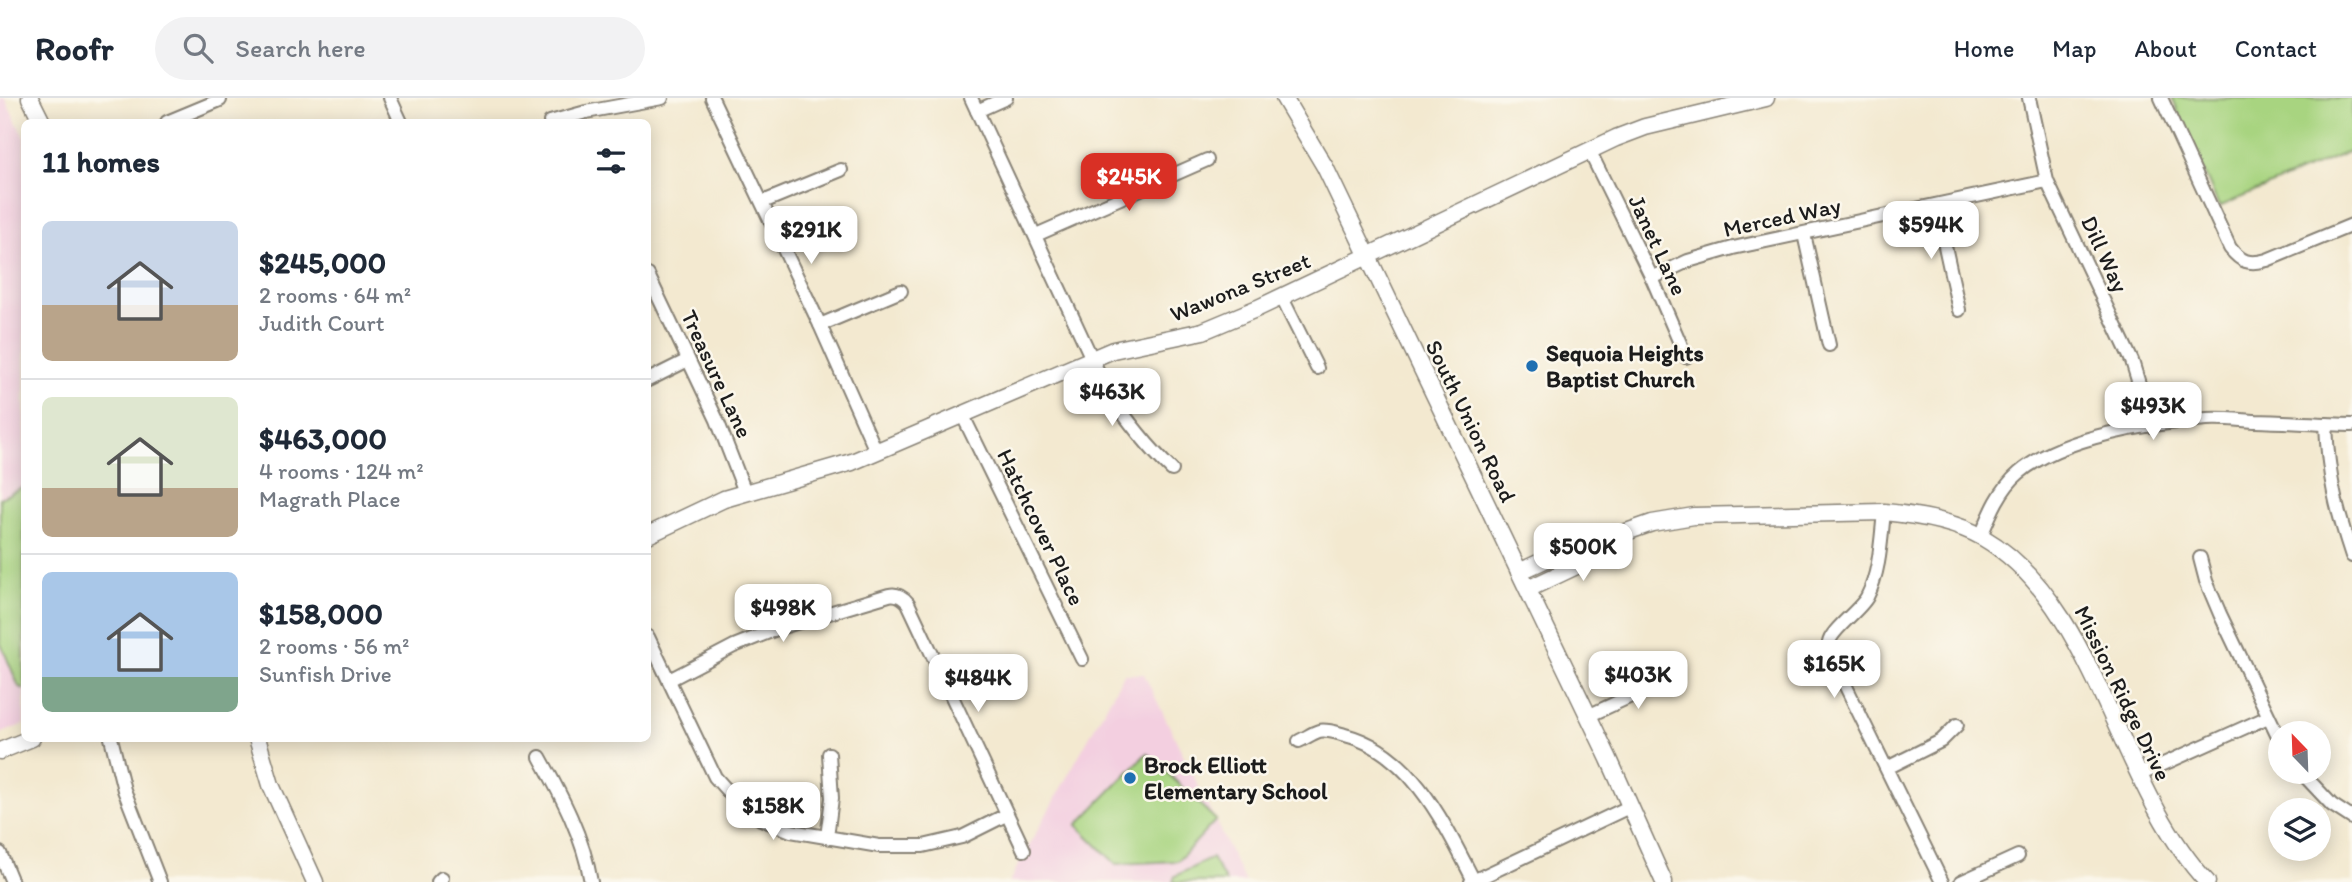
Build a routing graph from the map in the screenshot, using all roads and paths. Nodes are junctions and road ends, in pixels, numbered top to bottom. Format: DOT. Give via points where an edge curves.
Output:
graph roads {
  1 [pos="30,98"];
  2 [pos="390,98"];
  3 [pos="662,98"];
  4 [pos="712,98"];
  5 [pos="971,98"];
  6 [pos="1006,98"];
  7 [pos="1284,98"];
  8 [pos="1766,98"];
  9 [pos="2029,98"];
  10 [pos="2161,98"];
  11 [pos="220,100"];
  12 [pos="615,102"];
  13 [pos="1712,104"];
  14 [pos="977,111"];
  15 [pos="40,119"];
  16 [pos="174,119"];
  17 [pos="400,119"];
  18 [pos="560,119"];
  19 [pos="1590,152"];
  20 [pos="1207,160"];
  21 [pos="841,170"];
  22 [pos="2047,181"];
  23 [pos="763,202"];
  24 [pos="1936,205"];
  25 [pos="2352,225"];
  26 [pos="1804,234"];
  27 [pos="1036,235"];
  28 [pos="1367,258"];
  29 [pos="1651,278"];
  30 [pos="651,281"];
  31 [pos="901,291"];
  32 [pos="1282,298"];
  33 [pos="1959,310"];
  34 [pos="820,325"];
  35 [pos="1829,345"];
  36 [pos="1686,356"];
  37 [pos="1091,359"];
  38 [pos="688,360"];
  39 [pos="1317,368"];
  40 [pos="651,378"];
  41 [pos="962,414"];
  42 [pos="2326,424"];
  43 [pos="2352,425"];
  44 [pos="2152,426"];
  45 [pos="876,451"];
  46 [pos="1172,470"];
  47 [pos="745,492"];
  48 [pos="1884,512"];
  49 [pos="651,534"];
  50 [pos="1612,537"];
  51 [pos="1981,537"];
  52 [pos="2352,556"];
  53 [pos="2200,558"];
  54 [pos="1519,572"];
  55 [pos="1528,589"];
  56 [pos="651,643"];
  57 [pos="1083,659"];
  58 [pos="1674,676"];
  59 [pos="669,680"];
  60 [pos="1588,716"];
  61 [pos="2268,717"];
  62 [pos="2270,721"];
  63 [pos="1957,725"];
  64 [pos="1299,741"];
  65 [pos="22,742"];
  66 [pos="112,742"];
  67 [pos="258,742"];
  68 [pos="0,751"];
  69 [pos="829,754"];
  70 [pos="540,757"];
  71 [pos="1887,768"];
  72 [pos="2139,775"];
  73 [pos="2312,784"];
  74 [pos="1631,806"];
  75 [pos="1006,815"];
  76 [pos="2352,818"];
  77 [pos="827,837"];
  78 [pos="1024,850"];
  79 [pos="0,853"];
  80 [pos="2018,856"];
  81 [pos="7,878"];
  82 [pos="1473,881"];
  83 [pos="160,882"];
  84 [pos="314,882"];
  85 [pos="591,882"];
  86 [pos="1664,882"];
  87 [pos="1941,882"];
  88 [pos="1961,882"];
  89 [pos="2207,882"];
  1 -- 15 [label="street"];
  2 -- 17 [label="street"];
  3 -- 12 [label="street"];
  4 -- 23 [label="street"];
  5 -- 14 [label="street"];
  6 -- 14 [label="street"];
  7 -- 28 [label="street, South Union Road" via="1325,167"];
  8 -- 13 [label="street, Wawona Street"];
  9 -- 22 [label="street, Dill Way"];
  10 -- 25 [label="street" via="2230,248 2244,262 2267,260"];
  11 -- 16 [label="street"];
  12 -- 18 [label="street"];
  13 -- 19 [label="street, Wawona Street"];
  14 -- 27 [label="street"];
  19 -- 28 [label="street, Wawona Street"];
  19 -- 29 [label="street, Janet Lane"];
  20 -- 27 [label="street"];
  21 -- 23 [label="street"];
  22 -- 24 [label="street, Merced Way"];
  22 -- 44 [label="street, Dill Way" via="2132,361"];
  23 -- 34 [label="street"];
  24 -- 26 [label="street, Merced Way"];
  24 -- 33 [label="street"];
  26 -- 29 [label="street, Merced Way" via="1722,251"];
  26 -- 35 [label="street"];
  27 -- 37 [label="street"];
  28 -- 32 [label="street, Wawona Street"];
  28 -- 54 [label="street, South Union Road"];
  29 -- 36 [label="street, Janet Lane"];
  30 -- 38 [label="street, Treasure Lane"];
  31 -- 34 [label="street"];
  32 -- 37 [label="street, Wawona Street" via="1203,331"];
  32 -- 39 [label="street"];
  34 -- 45 [label="street"];
  37 -- 41 [label="street, Wawona Street"];
  37 -- 46 [label="street" via="1132,428"];
  38 -- 40 [label="street"];
  38 -- 47 [label="street, Treasure Lane"];
  41 -- 45 [label="street, Wawona Street"];
  41 -- 57 [label="street, Hatchcover Place"];
  42 -- 43 [label="street"];
  42 -- 44 [label="street" via="2209,419"];
  42 -- 52 [label="street" via="2336,509"];
  44 -- 51 [label="street" via="2070,444 2040,457 2007,486"];
  45 -- 47 [label="street, Wawona Street" via="834,468"];
  47 -- 49 [label="street, Wawona Street"];
  48 -- 50 [label="street, Mission Ridge Drive" via="1694,516 1652,523"];
  48 -- 51 [label="street, Mission Ridge Drive" via="1951,524"];
  48 -- 71 [label="street" via="1867,596 1828,643"];
  50 -- 54 [label="street, Mission Ridge Drive" via="1578,544"];
  50 -- 55 [label="street, Mission Ridge Drive" via="1587,561"];
  51 -- 72 [label="street, Mission Ridge Drive" via="2025,571 2053,603"];
  53 -- 61 [label="street" via="2220,614"];
  54 -- 55 [label="street, South Union Road"];
  55 -- 60 [label="street, South Union Road"];
  56 -- 59 [label="street"];
  58 -- 60 [label="street"];
  59 -- 75 [label="street" via="779,628 894,594 908,603"];
  59 -- 77 [label="street" via="701,751 730,796 761,819 791,831"];
  60 -- 74 [label="street, South Union Road"];
  61 -- 62 [label="street"];
  61 -- 72 [label="street"];
  63 -- 71 [label="street" via="1941,741"];
  64 -- 82 [label="street" via="1327,730 1368,743 1395,761 1431,802"];
  65 -- 68 [label="street"];
  66 -- 83 [label="street" via="124,790"];
  67 -- 84 [label="street" via="271,785"];
  69 -- 77 [label="street" via="832,798"];
  70 -- 85 [label="street" via="579,836"];
  71 -- 87 [label="street"];
  72 -- 89 [label="street, Mission Ridge Drive" via="2161,821"];
  73 -- 76 [label="street"];
  74 -- 82 [label="street"];
  74 -- 86 [label="street, South Union Road"];
  75 -- 77 [label="street" via="962,837 923,846 878,846"];
  75 -- 78 [label="street"];
  79 -- 81 [label="street"];
  80 -- 88 [label="street"];
}
